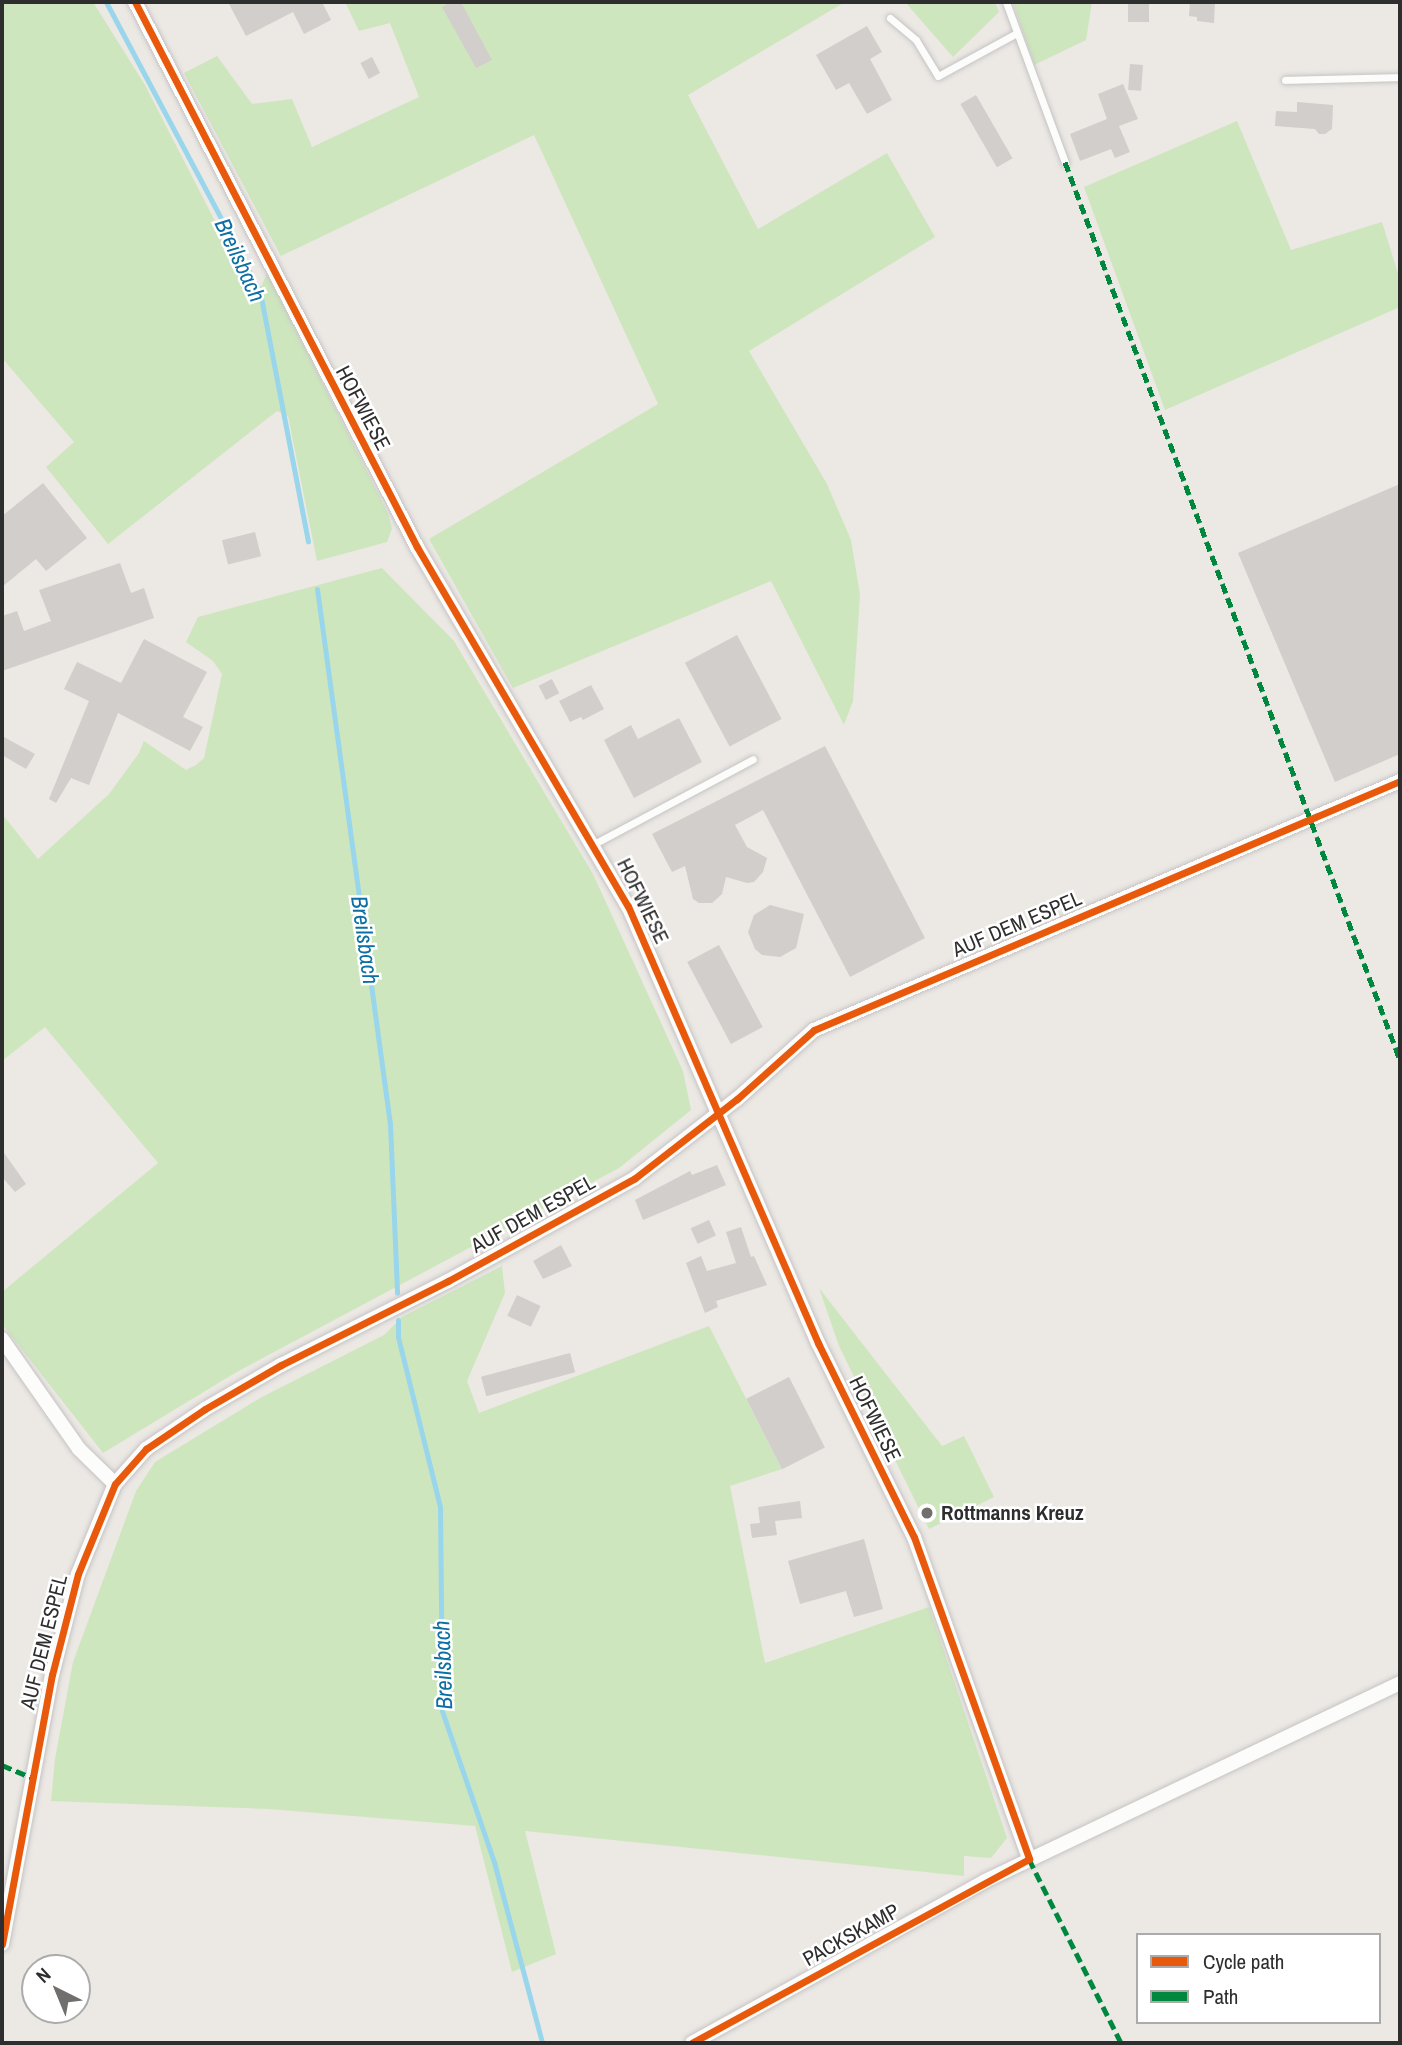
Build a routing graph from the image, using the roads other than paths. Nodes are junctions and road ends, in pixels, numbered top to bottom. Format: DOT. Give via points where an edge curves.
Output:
graph roads {
  1 [pos="135,2"];
  2 [pos="1006,2"];
  3 [pos="890,18"];
  4 [pos="1017,33"];
  5 [pos="1400,77"];
  6 [pos="1285,80"];
  7 [pos="1065,162"];
  8 [pos="753,759"];
  9 [pos="1400,780"];
  10 [pos="594,844"];
  11 [pos="717,1114"];
  12 [pos="2,1339"];
  13 [pos="114,1483"];
  14 [pos="1400,1683"];
  15 [pos="1030,1859"];
  16 [pos="2,1944"];
  17 [pos="692,2043"];
  1 -- 10 [label="street, HOFWIESE" via="411,535"];
  2 -- 4 [label="lane"];
  3 -- 4 [label="lane" via="916,40 938,76"];
  4 -- 7 [label="lane"];
  5 -- 6 [label="lane"];
  8 -- 10 [label="lane"];
  9 -- 11 [label="street, AUF DEM ESPEL" via="814,1030"];
  10 -- 11 [label="street, HOFWIESE" via="628,906"];
  11 -- 13 [label="street, AUF DEM ESPEL" via="635,1178 448,1281 281,1364 205,1409 146,1449"];
  11 -- 15 [label="street, HOFWIESE" via="818,1343 914,1537"];
  12 -- 13 [label="street" via="79,1448"];
  13 -- 16 [label="street, AUF DEM ESPEL" via="78,1574 52,1675"];
  14 -- 15 [label="street, PACKSKAMP"];
  15 -- 17 [label="street, PACKSKAMP"];
}
